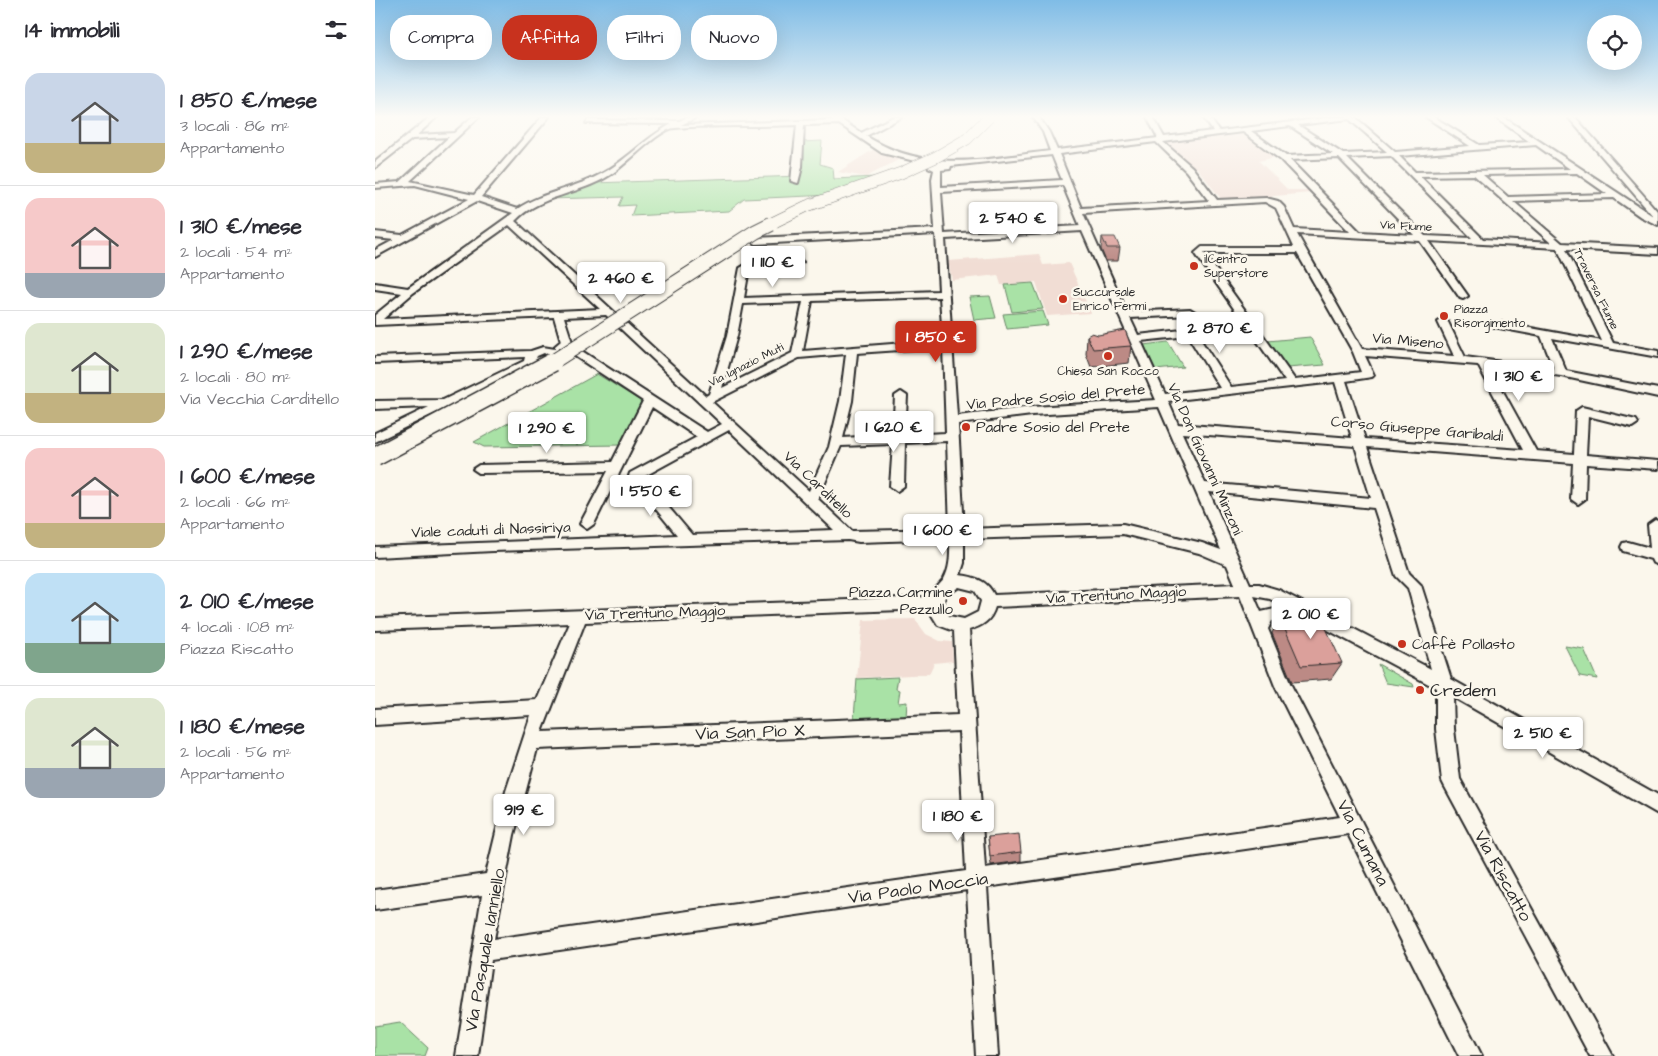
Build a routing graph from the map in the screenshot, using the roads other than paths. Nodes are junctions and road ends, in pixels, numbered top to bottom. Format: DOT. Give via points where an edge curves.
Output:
graph roads {
  1 [pos="421,166"];
  2 [pos="503,166"];
  3 [pos="619,166"];
  4 [pos="799,166"];
  5 [pos="916,166"];
  6 [pos="940,166"];
  7 [pos="1060,166"];
  8 [pos="1187,166"];
  9 [pos="1292,166"];
  10 [pos="1350,166"];
  11 [pos="1405,166"];
  12 [pos="1571,166"];
  13 [pos="1613,166"];
  14 [pos="1578,171"];
  15 [pos="1413,174"];
  16 [pos="1476,174"];
  17 [pos="795,181"];
  18 [pos="1067,182"];
  19 [pos="403,183"];
  20 [pos="375,186"];
  21 [pos="937,190"];
  22 [pos="1616,196"];
  23 [pos="476,198"];
  24 [pos="1507,199"];
  25 [pos="1216,204"];
  26 [pos="1079,211"];
  27 [pos="517,212"];
  28 [pos="1657,217"];
  29 [pos="510,221"];
  30 [pos="1085,228"];
  31 [pos="1290,231"];
  32 [pos="940,234"];
  33 [pos="375,235"];
  34 [pos="1359,236"];
  35 [pos="403,238"];
  36 [pos="1424,240"];
  37 [pos="756,241"];
  38 [pos="1481,242"];
  39 [pos="1561,247"];
  40 [pos="1300,250"];
  41 [pos="1658,252"];
  42 [pos="375,254"];
  43 [pos="798,262"];
  44 [pos="375,286"];
  45 [pos="410,291"];
  46 [pos="945,294"];
  47 [pos="1463,296"];
  48 [pos="808,299"];
  49 [pos="739,301"];
  50 [pos="610,312"];
  51 [pos="1190,312"];
  52 [pos="558,314"];
  53 [pos="1123,315"];
  54 [pos="375,321"];
  55 [pos="1443,322"];
  56 [pos="1250,325"];
  57 [pos="1498,325"];
  58 [pos="1191,331"];
  59 [pos="1545,334"];
  60 [pos="1133,338"];
  61 [pos="948,343"];
  62 [pos="565,345"];
  63 [pos="1609,345"];
  64 [pos="852,350"];
  65 [pos="1358,352"];
  66 [pos="1658,354"];
  67 [pos="797,355"];
  68 [pos="550,356"];
  69 [pos="532,358"];
  70 [pos="585,358"];
  71 [pos="375,360"];
  72 [pos="1461,360"];
  73 [pos="1482,362"];
  74 [pos="1561,373"];
  75 [pos="1339,378"];
  76 [pos="1291,382"];
  77 [pos="1228,391"];
  78 [pos="1658,393"];
  79 [pos="901,396"];
  80 [pos="650,399"];
  81 [pos="709,399"];
  82 [pos="1163,400"];
  83 [pos="445,402"];
  84 [pos="412,404"];
  85 [pos="375,405"];
  86 [pos="951,421"];
  87 [pos="1633,423"];
  88 [pos="402,424"];
  89 [pos="731,424"];
  90 [pos="1173,428"];
  91 [pos="706,437"];
  92 [pos="951,437"];
  93 [pos="375,438"];
  94 [pos="899,440"];
  95 [pos="1359,440"];
  96 [pos="836,442"];
  97 [pos="1532,455"];
  98 [pos="375,457"];
  99 [pos="1581,459"];
  100 [pos="1658,465"];
  101 [pos="616,466"];
  102 [pos="479,469"];
  103 [pos="897,486"];
  104 [pos="1201,488"];
  105 [pos="1578,499"];
  106 [pos="811,500"];
  107 [pos="1379,504"];
  108 [pos="587,524"];
  109 [pos="1655,524"];
  110 [pos="957,534"];
  111 [pos="849,536"];
  112 [pos="689,540"];
  113 [pos="1628,547"];
  114 [pos="375,552"];
  115 [pos="1658,557"];
  116 [pos="1233,561"];
  117 [pos="949,584"];
  118 [pos="1243,590"];
  119 [pos="989,601"];
  120 [pos="935,603"];
  121 [pos="1305,609"];
  122 [pos="581,616"];
  123 [pos="375,624"];
  124 [pos="961,625"];
  125 [pos="1261,628"];
  126 [pos="1444,684"];
  127 [pos="543,707"];
  128 [pos="375,717"];
  129 [pos="968,723"];
  130 [pos="531,741"];
  131 [pos="1658,805"];
  132 [pos="1354,824"];
  133 [pos="978,880"];
  134 [pos="495,883"];
  135 [pos="375,900"];
  136 [pos="482,952"];
  137 [pos="467,1056"];
  138 [pos="987,1056"];
  139 [pos="1471,1056"];
  140 [pos="1602,1056"];
  1 -- 19 [label="street"];
  2 -- 23 [label="street"];
  3 -- 27 [label="street" via="600,178 536,201"];
  4 -- 17 [label="street"];
  5 -- 98 [label="highway, bridge" via="807,206 755,232 537,372"];
  6 -- 21 [label="street"];
  7 -- 18 [label="street, Via Don Giovanni Minzoni"];
  8 -- 25 [label="street"];
  9 -- 34 [label="street"];
  10 -- 36 [label="street"];
  11 -- 15 [label="street"];
  12 -- 14 [label="street"];
  13 -- 28 [label="street"];
  14 -- 16 [label="street"];
  14 -- 22 [label="street"];
  15 -- 16 [label="street"];
  15 -- 38 [label="street"];
  16 -- 24 [label="street, Traversa Fiume"];
  18 -- 21 [label="street"];
  18 -- 26 [label="street, Via Don Giovanni Minzoni"];
  19 -- 20 [label="street"];
  19 -- 23 [label="street"];
  21 -- 32 [label="street"];
  22 -- 24 [label="street"];
  22 -- 28 [label="street"];
  23 -- 27 [label="street"];
  23 -- 35 [label="street"];
  24 -- 39 [label="street, Traversa Fiume"];
  25 -- 26 [label="street"];
  25 -- 31 [label="street" via="1275,202"];
  26 -- 30 [label="street, Via Don Giovanni Minzoni"];
  27 -- 29 [label="street"];
  29 -- 45 [label="street"];
  29 -- 50 [label="street, Via Carditello"];
  30 -- 32 [label="street"];
  30 -- 53 [label="street, Via Don Giovanni Minzoni"];
  31 -- 34 [label="street, Via Fiume"];
  31 -- 40 [label="street"];
  32 -- 37 [label="street"];
  32 -- 46 [label="street"];
  33 -- 35 [label="street"];
  34 -- 36 [label="street, Via Fiume"];
  35 -- 42 [label="street"];
  36 -- 38 [label="street, Via Fiume"];
  36 -- 47 [label="street"];
  38 -- 39 [label="street, Via Fiume"];
  39 -- 41 [label="street, Via Fiume"];
  39 -- 63 [label="street, Traversa Fiume"];
  40 -- 56 [label="street" via="1199,251"];
  40 -- 65 [label="street"];
  43 -- 49 [label="street" via="746,266"];
  44 -- 45 [label="street"];
  45 -- 54 [label="street"];
  46 -- 48 [label="street"];
  46 -- 61 [label="street"];
  48 -- 49 [label="street"];
  48 -- 67 [label="street"];
  49 -- 81 [label="street"];
  50 -- 52 [label="street"];
  50 -- 81 [label="street, Via Carditello"];
  51 -- 53 [label="street"];
  52 -- 54 [label="street"];
  52 -- 62 [label="street" via="567,339"];
  53 -- 60 [label="street, Via Don Giovanni Minzoni"];
  55 -- 72 [label="street"];
  56 -- 58 [label="street"];
  56 -- 76 [label="street"];
  57 -- 59 [label="street"];
  58 -- 60 [label="street"];
  58 -- 77 [label="street"];
  59 -- 63 [label="street"];
  59 -- 74 [label="street"];
  60 -- 82 [label="street, Via Don Giovanni Minzoni"];
  61 -- 64 [label="street, Via Ignazio Muti"];
  61 -- 86 [label="street"];
  62 -- 68 [label="street"];
  62 -- 70 [label="street"];
  63 -- 66 [label="street, Traversa Fiume"];
  64 -- 67 [label="street, Via Ignazio Muti"];
  64 -- 96 [label="street" via="846,401"];
  65 -- 72 [label="street, Via Miseno"];
  65 -- 75 [label="street, Via Miseno" via="1368,375"];
  67 -- 81 [label="street, Via Ignazio Muti"];
  68 -- 69 [label="street" via="543,350"];
  68 -- 70 [label="street"];
  69 -- 71 [label="street"];
  69 -- 83 [label="street"];
  70 -- 80 [label="street"];
  72 -- 73 [label="street, Via Miseno"];
  73 -- 74 [label="street, Via Miseno"];
  73 -- 97 [label="street"];
  74 -- 78 [label="street, Via Miseno"];
  75 -- 76 [label="street, Via Miseno"];
  75 -- 95 [label="street, Via Riscatto"];
  76 -- 77 [label="street, Via Miseno"];
  77 -- 82 [label="street, Via Miseno"];
  79 -- 94 [label="street"];
  80 -- 91 [label="street"];
  80 -- 101 [label="street"];
  81 -- 89 [label="street, Via Carditello"];
  82 -- 86 [label="street, Via Padre Sosio del Prete"];
  82 -- 90 [label="street, Via Don Giovanni Minzoni"];
  83 -- 84 [label="street"];
  83 -- 88 [label="street"];
  84 -- 85 [label="street"];
  84 -- 88 [label="street"];
  86 -- 92 [label="street"];
  87 -- 99 [label="street" via="1582,411"];
  88 -- 93 [label="street"];
  89 -- 91 [label="street"];
  89 -- 106 [label="street, Via Carditello"];
  90 -- 95 [label="street, Corso Giuseppe Garibaldi"];
  90 -- 104 [label="street, Via Don Giovanni Minzoni"];
  91 -- 112 [label="street" via="635,476"];
  92 -- 94 [label="street"];
  92 -- 110 [label="street"];
  94 -- 96 [label="street"];
  94 -- 103 [label="street"];
  95 -- 97 [label="street, Corso Giuseppe Garibaldi"];
  95 -- 107 [label="street, Via Riscatto"];
  96 -- 106 [label="street"];
  97 -- 99 [label="street, Corso Giuseppe Garibaldi"];
  99 -- 100 [label="street, Corso Giuseppe Garibaldi"];
  99 -- 105 [label="street"];
  101 -- 102 [label="street"];
  101 -- 108 [label="street"];
  104 -- 107 [label="street"];
  104 -- 116 [label="street, Via Don Giovanni Minzoni"];
  106 -- 111 [label="street, Via Carditello"];
  107 -- 126 [label="street, Via Riscatto" via="1403,576 1414,585"];
  109 -- 115 [label="street"];
  110 -- 111 [label="street, Via Carditello"];
  110 -- 116 [label="street, Via Carditello" via="1123,529 1202,548"];
  110 -- 117 [label="street" via="957,563"];
  111 -- 112 [label="street, Viale caduti di Nassiriya"];
  112 -- 114 [label="street, Viale caduti di Nassiriya"];
  113 -- 115 [label="street"];
  116 -- 118 [label="street, Via Don Giovanni Minzoni"];
  117 -- 119 [label="street" via="975,583 983,588"];
  117 -- 120 [label="street" via="937,594"];
  118 -- 119 [label="street, Via Trentuno Maggio"];
  118 -- 121 [label="street, Via Trentuno Maggio" via="1274,594"];
  118 -- 125 [label="street, Via Cumana"];
  119 -- 124 [label="street" via="982,618"];
  120 -- 122 [label="street, Via Trentuno Maggio"];
  120 -- 124 [label="street" via="937,613 944,620"];
  121 -- 125 [label="street" via="1267,616"];
  121 -- 126 [label="street, Via Trentuno Maggio"];
  122 -- 123 [label="street, Via Trentuno Maggio"];
  122 -- 127 [label="street, Via Pasquale Ianniello"];
  124 -- 129 [label="street"];
  125 -- 132 [label="street, Via Cumana" via="1283,686"];
  126 -- 131 [label="street, Via Trentuno Maggio"];
  126 -- 140 [label="street, Via Riscatto" via="1451,781"];
  127 -- 128 [label="street"];
  127 -- 130 [label="street, Via Pasquale Ianniello"];
  129 -- 130 [label="street, Via San Pio X"];
  129 -- 133 [label="street"];
  130 -- 134 [label="street, Via Pasquale Ianniello"];
  132 -- 133 [label="street, Via Paolo Moccia"];
  132 -- 139 [label="street, Via Cumana"];
  133 -- 136 [label="street, Via Paolo Moccia"];
  133 -- 138 [label="street"];
  134 -- 135 [label="street"];
  134 -- 136 [label="street, Via Pasquale Ianniello"];
  136 -- 137 [label="street, Via Pasquale Ianniello"];
}
